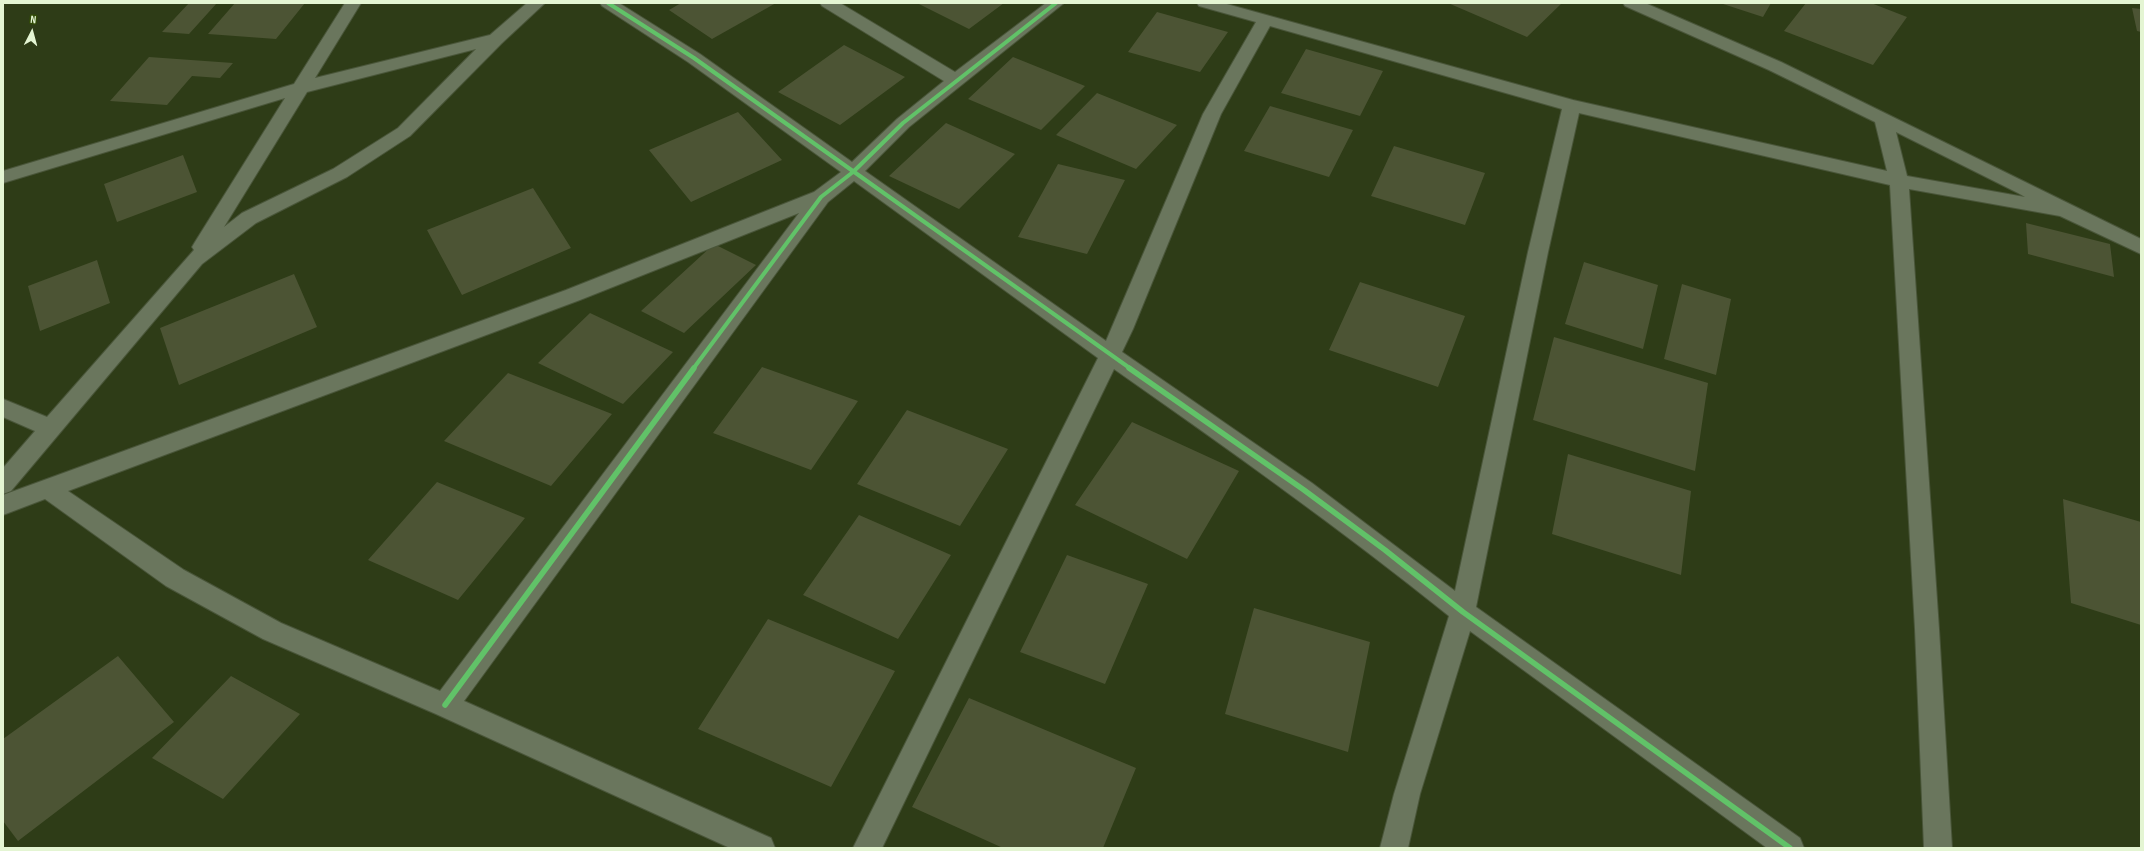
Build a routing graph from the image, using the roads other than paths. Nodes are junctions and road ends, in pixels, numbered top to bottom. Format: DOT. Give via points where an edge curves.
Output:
graph roads {
  1 [pos="353,3"];
  2 [pos="537,3"];
  3 [pos="608,3"];
  4 [pos="828,3"];
  5 [pos="1056,3"];
  6 [pos="1205,3"];
  7 [pos="1631,3"];
  8 [pos="1266,19"];
  9 [pos="496,39"];
  10 [pos="956,80"];
  11 [pos="299,88"];
  12 [pos="1572,106"];
  13 [pos="1883,118"];
  14 [pos="853,172"];
  15 [pos="3,177"];
  16 [pos="1899,181"];
  17 [pos="820,197"];
  18 [pos="2064,210"];
  19 [pos="2141,247"];
  20 [pos="195,259"];
  21 [pos="1110,355"];
  22 [pos="3,408"];
  23 [pos="51,428"];
  24 [pos="3,484"];
  25 [pos="48,489"];
  26 [pos="3,505"];
  27 [pos="1462,612"];
  28 [pos="445,705"];
  29 [pos="761,848"];
  30 [pos="867,848"];
  31 [pos="1394,848"];
  32 [pos="1790,848"];
  33 [pos="1938,848"];
  1 -- 11 [label="street"];
  2 -- 9 [label="street"];
  3 -- 14 [label="street" via="694,58"];
  4 -- 10 [label="street"];
  5 -- 10 [label="street"];
  6 -- 8 [label="street"];
  7 -- 13 [label="street" via="1775,66"];
  8 -- 12 [label="street"];
  8 -- 21 [label="street" via="1212,114"];
  9 -- 11 [label="street"];
  9 -- 20 [label="street" via="404,132 340,173 250,218"];
  10 -- 14 [label="street" via="903,124"];
  11 -- 15 [label="street"];
  11 -- 20 [label="street"];
  12 -- 16 [label="street"];
  12 -- 27 [label="street" via="1538,252"];
  13 -- 16 [label="street"];
  13 -- 18 [label="street"];
  14 -- 17 [label="street"];
  14 -- 21 [label="street"];
  16 -- 18 [label="street"];
  16 -- 33 [label="street"];
  17 -- 25 [label="street" via="574,295"];
  17 -- 28 [label="street"];
  18 -- 19 [label="street"];
  20 -- 23 [label="street"];
  21 -- 27 [label="street" via="1304,490 1385,550"];
  21 -- 30 [label="street"];
  22 -- 23 [label="street"];
  23 -- 24 [label="street"];
  25 -- 26 [label="street"];
  25 -- 28 [label="street" via="175,578 244,616 272,631"];
  27 -- 31 [label="street" via="1407,794"];
  27 -- 32 [label="street"];
  28 -- 29 [label="street"];
}
